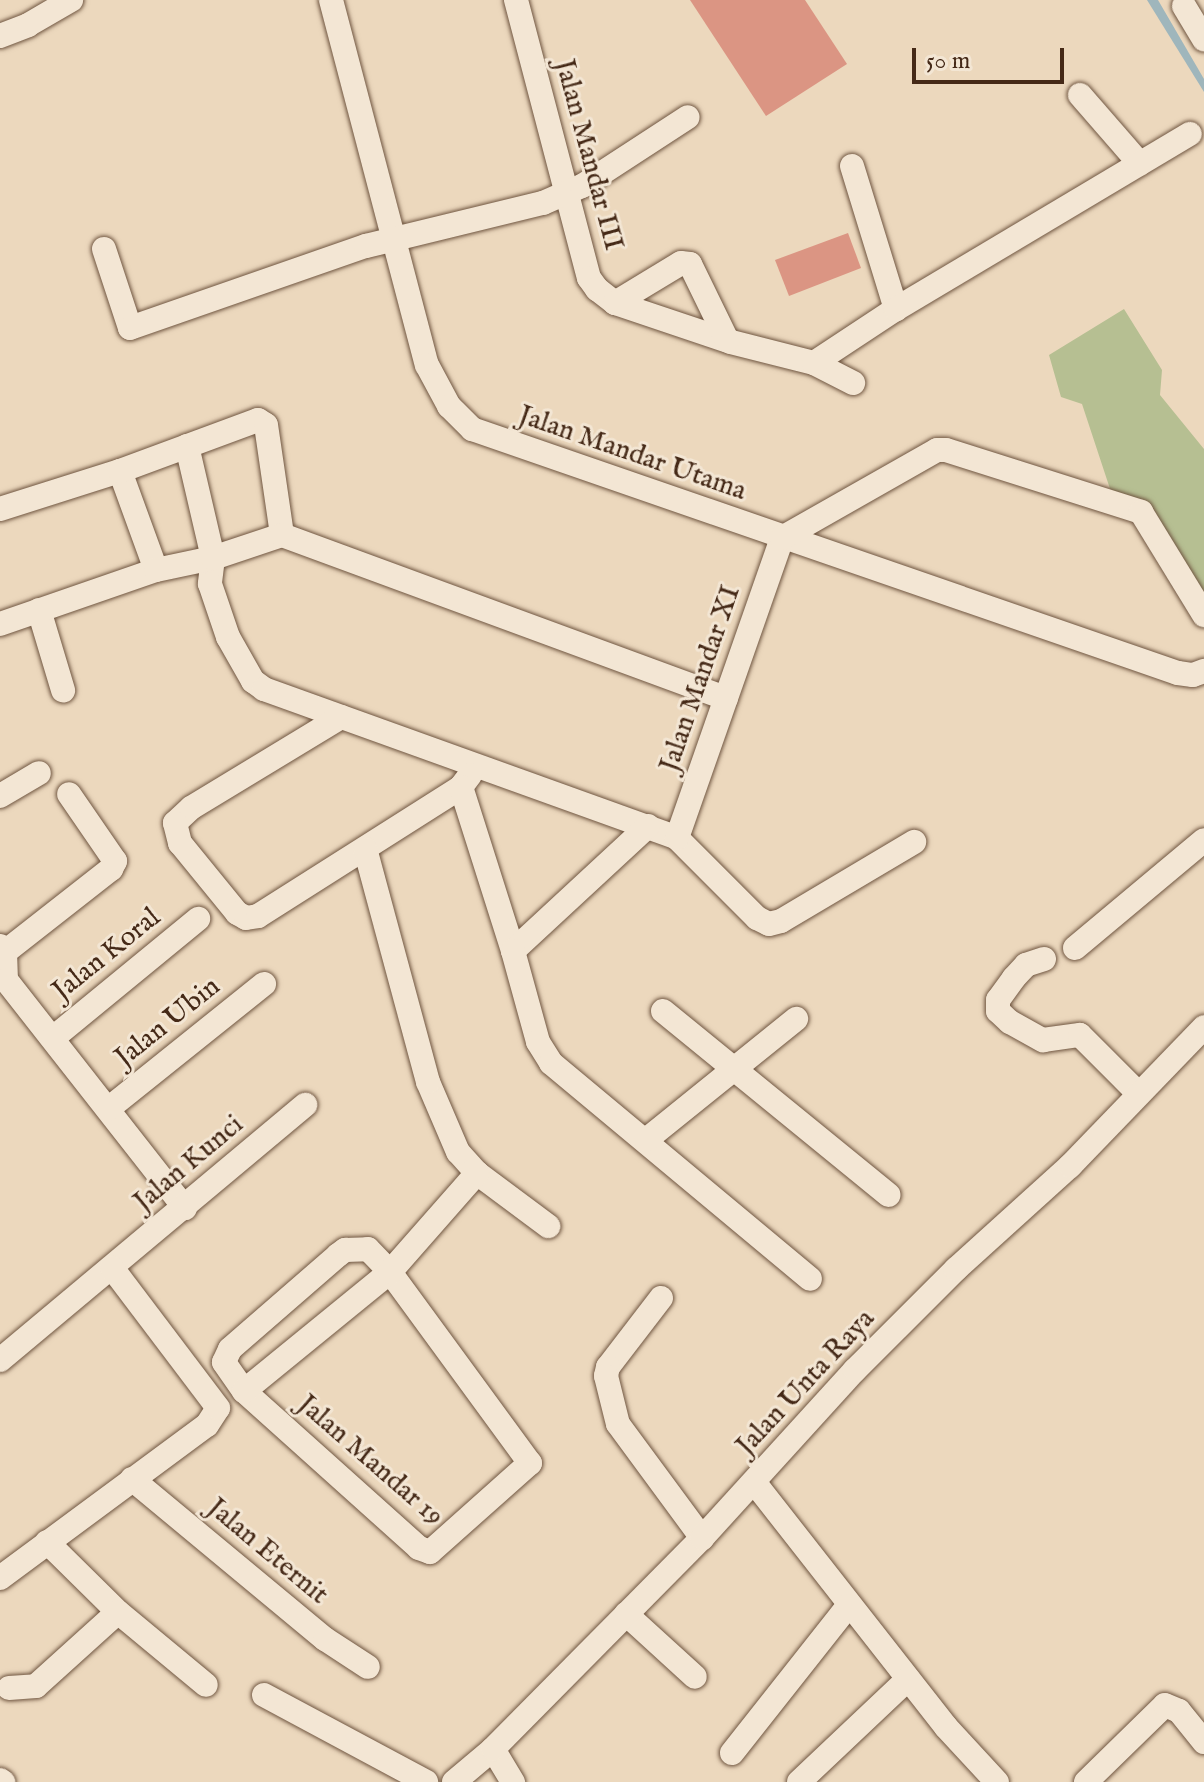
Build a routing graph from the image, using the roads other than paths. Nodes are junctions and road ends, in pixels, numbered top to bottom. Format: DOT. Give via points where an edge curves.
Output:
graph roads {
  1 [pos="71,0"];
  2 [pos="331,0"];
  3 [pos="516,0"];
  4 [pos="1184,6"];
  5 [pos="0,36"];
  6 [pos="1204,39"];
  7 [pos="1080,95"];
  8 [pos="688,117"];
  9 [pos="1190,134"];
  10 [pos="1140,164"];
  11 [pos="852,166"];
  12 [pos="566,194"];
  13 [pos="396,239"];
  14 [pos="104,249"];
  15 [pos="615,303"];
  16 [pos="896,309"];
  17 [pos="727,340"];
  18 [pos="814,363"];
  19 [pos="853,383"];
  20 [pos="187,446"];
  21 [pos="120,471"];
  22 [pos="0,509"];
  23 [pos="282,535"];
  24 [pos="782,538"];
  25 [pos="213,558"];
  26 [pos="156,570"];
  27 [pos="39,610"];
  28 [pos="1204,615"];
  29 [pos="0,624"];
  30 [pos="1204,671"];
  31 [pos="63,690"];
  32 [pos="726,698"];
  33 [pos="341,717"];
  34 [pos="477,765"];
  35 [pos="39,773"];
  36 [pos="461,787"];
  37 [pos="69,794"];
  38 [pos="0,796"];
  39 [pos="648,826"];
  40 [pos="677,838"];
  41 [pos="1204,840"];
  42 [pos="914,842"];
  43 [pos="365,849"];
  44 [pos="198,919"];
  45 [pos="1075,948"];
  46 [pos="2,949"];
  47 [pos="513,951"];
  48 [pos="1044,959"];
  49 [pos="264,984"];
  50 [pos="663,1011"];
  51 [pos="796,1019"];
  52 [pos="1204,1027"];
  53 [pos="53,1038"];
  54 [pos="735,1070"];
  55 [pos="1138,1093"];
  56 [pos="305,1105"];
  57 [pos="108,1109"];
  58 [pos="646,1140"];
  59 [pos="477,1173"];
  60 [pos="889,1195"];
  61 [pos="185,1208"];
  62 [pos="548,1226"];
  63 [pos="112,1268"];
  64 [pos="390,1272"];
  65 [pos="810,1279"];
  66 [pos="661,1298"];
  67 [pos="0,1360"];
  68 [pos="244,1391"];
  69 [pos="132,1479"];
  70 [pos="754,1482"];
  71 [pos="702,1538"];
  72 [pos="47,1542"];
  73 [pos="0,1578"];
  74 [pos="848,1606"];
  75 [pos="118,1612"];
  76 [pos="626,1614"];
  77 [pos="368,1667"];
  78 [pos="695,1677"];
  79 [pos="908,1679"];
  80 [pos="206,1685"];
  81 [pos="9,1688"];
  82 [pos="264,1695"];
  83 [pos="1204,1742"];
  84 [pos="493,1749"];
  85 [pos="732,1753"];
  86 [pos="426,1782"];
  87 [pos="454,1782"];
  88 [pos="513,1782"];
  89 [pos="799,1782"];
  90 [pos="997,1782"];
  91 [pos="1086,1782"];
  1 -- 5 [label="street"];
  2 -- 13 [label="street, Jalan Mandar Utama"];
  3 -- 12 [label="street, Jalan Mandar III"];
  4 -- 6 [label="street"];
  7 -- 10 [label="street"];
  8 -- 12 [label="street"];
  9 -- 10 [label="street"];
  10 -- 16 [label="street"];
  11 -- 16 [label="street"];
  12 -- 13 [label="street"];
  12 -- 15 [label="street, Jalan Mandar III" via="589,278"];
  13 -- 14 [label="street" via="130,328"];
  13 -- 24 [label="street, Jalan Mandar Utama" via="427,365 449,406 472,429"];
  15 -- 17 [label="street, Jalan Mandar III"];
  15 -- 17 [label="street" via="681,263 690,264"];
  16 -- 18 [label="street"];
  17 -- 18 [label="street, Jalan Mandar III"];
  18 -- 19 [label="street, Jalan Mandar III"];
  20 -- 21 [label="street"];
  20 -- 23 [label="street" via="263,421"];
  20 -- 25 [label="street"];
  21 -- 22 [label="street"];
  21 -- 26 [label="street"];
  23 -- 25 [label="street"];
  23 -- 32 [label="street"];
  24 -- 28 [label="street" via="918,460 946,450 1141,512"];
  24 -- 30 [label="street, Jalan Mandar Utama" via="1178,673"];
  24 -- 32 [label="street, Jalan Mandar XI"];
  25 -- 26 [label="street"];
  25 -- 33 [label="street" via="210,584 228,637 253,681"];
  26 -- 27 [label="street"];
  27 -- 29 [label="street"];
  27 -- 31 [label="street"];
  32 -- 40 [label="street, Jalan Mandar XI"];
  33 -- 34 [label="street"];
  33 -- 43 [label="street" via="191,808 175,823 180,843 246,918 258,916"];
  34 -- 36 [label="street"];
  34 -- 39 [label="street"];
  35 -- 38 [label="street"];
  36 -- 43 [label="street"];
  36 -- 47 [label="street"];
  37 -- 46 [label="street" via="115,861"];
  39 -- 40 [label="street"];
  39 -- 47 [label="street"];
  40 -- 42 [label="street" via="769,924"];
  41 -- 45 [label="street"];
  43 -- 59 [label="street" via="428,1082 458,1152"];
  44 -- 53 [label="street, Jalan Koral"];
  46 -- 53 [label="street" via="6,980"];
  47 -- 58 [label="street" via="538,1042 551,1063"];
  48 -- 55 [label="street" via="1026,965 1014,978 998,1000 998,1011 1043,1040 1080,1035"];
  49 -- 57 [label="street, Jalan Ubin"];
  50 -- 54 [label="street"];
  51 -- 54 [label="street"];
  52 -- 55 [label="street, Jalan Unta Raya"];
  53 -- 57 [label="street"];
  54 -- 58 [label="street"];
  54 -- 60 [label="street"];
  55 -- 70 [label="street, Jalan Unta Raya" via="1070,1166 866,1359"];
  56 -- 61 [label="street, Jalan Kunci"];
  57 -- 61 [label="street"];
  58 -- 65 [label="street"];
  59 -- 62 [label="street"];
  59 -- 64 [label="street, Jalan Mandar 19"];
  61 -- 63 [label="street, Jalan Kunci"];
  63 -- 67 [label="street, Jalan Kunci"];
  63 -- 69 [label="street" via="218,1408 207,1425"];
  64 -- 68 [label="street, Jalan Mandar 19"];
  64 -- 68 [label="street, Jalan Mandar 19" via="368,1249 338,1255 225,1357 227,1369"];
  64 -- 68 [label="street, Jalan Mandar 19" via="530,1463 436,1550 419,1548"];
  66 -- 71 [label="street" via="606,1376 618,1424"];
  69 -- 72 [label="street"];
  69 -- 77 [label="street, Jalan Eternit" via="325,1639"];
  70 -- 71 [label="street, Jalan Unta Raya"];
  70 -- 74 [label="street"];
  71 -- 76 [label="street, Jalan Unta Raya"];
  72 -- 73 [label="street"];
  72 -- 75 [label="street"];
  74 -- 79 [label="street"];
  74 -- 85 [label="street"];
  75 -- 80 [label="street"];
  75 -- 81 [label="street" via="36,1686"];
  76 -- 78 [label="street"];
  76 -- 84 [label="street, Jalan Unta Raya"];
  79 -- 89 [label="street"];
  79 -- 90 [label="street"];
  82 -- 86 [label="street"];
  83 -- 91 [label="street" via="1179,1711 1165,1705"];
  84 -- 87 [label="street, Jalan Unta Raya"];
  84 -- 88 [label="street"];
}
